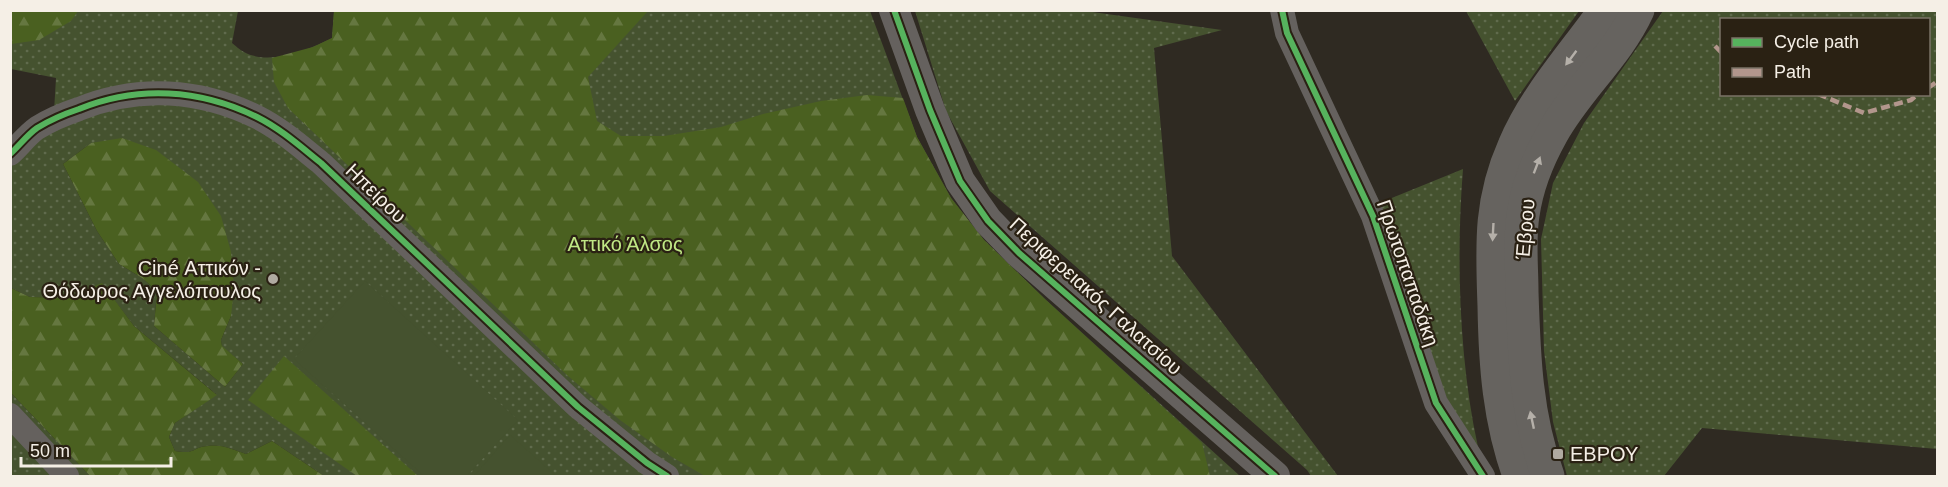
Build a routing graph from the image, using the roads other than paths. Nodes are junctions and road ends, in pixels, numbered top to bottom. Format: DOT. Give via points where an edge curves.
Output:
graph roads {
  1 [pos="894,10"];
  2 [pos="1282,10"];
  3 [pos="1605,10"];
  4 [pos="1638,10"];
  5 [pos="10,154"];
  6 [pos="10,416"];
  7 [pos="67,477"];
  8 [pos="667,477"];
  9 [pos="1275,477"];
  10 [pos="1483,477"];
  11 [pos="1519,477"];
  12 [pos="1548,477"];
  1 -- 9 [label="street, Περιφερειακός Γαλατσίου" via="960,182 988,221 1019,253"];
  2 -- 10 [label="street, Πρωτοπαπαδάκη" via="1287,33 1373,216 1436,403"];
  3 -- 11 [label="main road, Έβρου, one-way" via="1525,122 1502,175 1494,209 1497,380"];
  12 -- 4 [label="main road, Έβρου, one-way" via="1535,432 1526,376 1523,214 1537,161 1553,131"];
  5 -- 8 [label="street, Ηπείρου" via="35,130 56,118 120,96 179,93 258,118 321,163 578,407"];
  6 -- 7 [label="street"];
}
